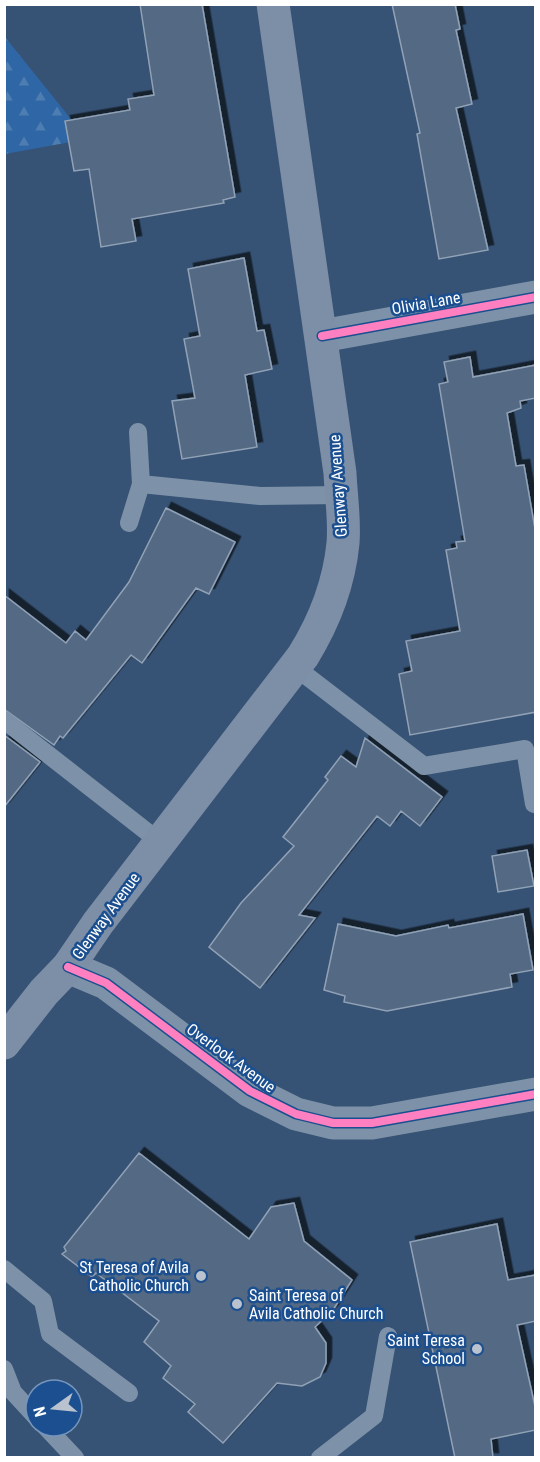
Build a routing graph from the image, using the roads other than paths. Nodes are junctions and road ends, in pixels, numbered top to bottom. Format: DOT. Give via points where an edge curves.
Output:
graph roads {
  1 [pos="273,4"];
  2 [pos="536,297"];
  3 [pos="322,336"];
  4 [pos="138,432"];
  5 [pos="141,484"];
  6 [pos="341,495"];
  7 [pos="129,523"];
  8 [pos="295,667"];
  9 [pos="4,720"];
  10 [pos="534,804"];
  11 [pos="160,842"];
  12 [pos="69,967"];
  13 [pos="4,1043"];
  14 [pos="536,1095"];
  15 [pos="4,1269"];
  16 [pos="388,1336"];
  17 [pos="4,1369"];
  18 [pos="129,1393"];
  19 [pos="24,1404"];
  20 [pos="56,1438"];
  21 [pos="75,1458"];
  22 [pos="320,1458"];
  1 -- 3 [label="main road, Glenway Avenue"];
  2 -- 3 [label="street, Olivia Lane"];
  3 -- 6 [label="main road, Glenway Avenue"];
  4 -- 5 [label="lane"];
  5 -- 6 [label="lane" via="260,496"];
  5 -- 7 [label="lane"];
  6 -- 8 [label="main road, Glenway Avenue" via="343,542 332,595 317,633"];
  8 -- 10 [label="lane" via="424,766 525,749"];
  8 -- 11 [label="main road, Glenway Avenue"];
  9 -- 11 [label="lane"];
  11 -- 12 [label="main road, Glenway Avenue"];
  12 -- 13 [label="main road, Glenway Avenue"];
  12 -- 14 [label="street, Overlook Avenue" via="106,983 250,1091 296,1114 333,1123 372,1123"];
  15 -- 18 [label="lane" via="43,1301 50,1334"];
  16 -- 22 [label="lane" via="374,1416"];
  17 -- 19 [label="lane" via="13,1392"];
  20 -- 21 [label="lane"];
}
